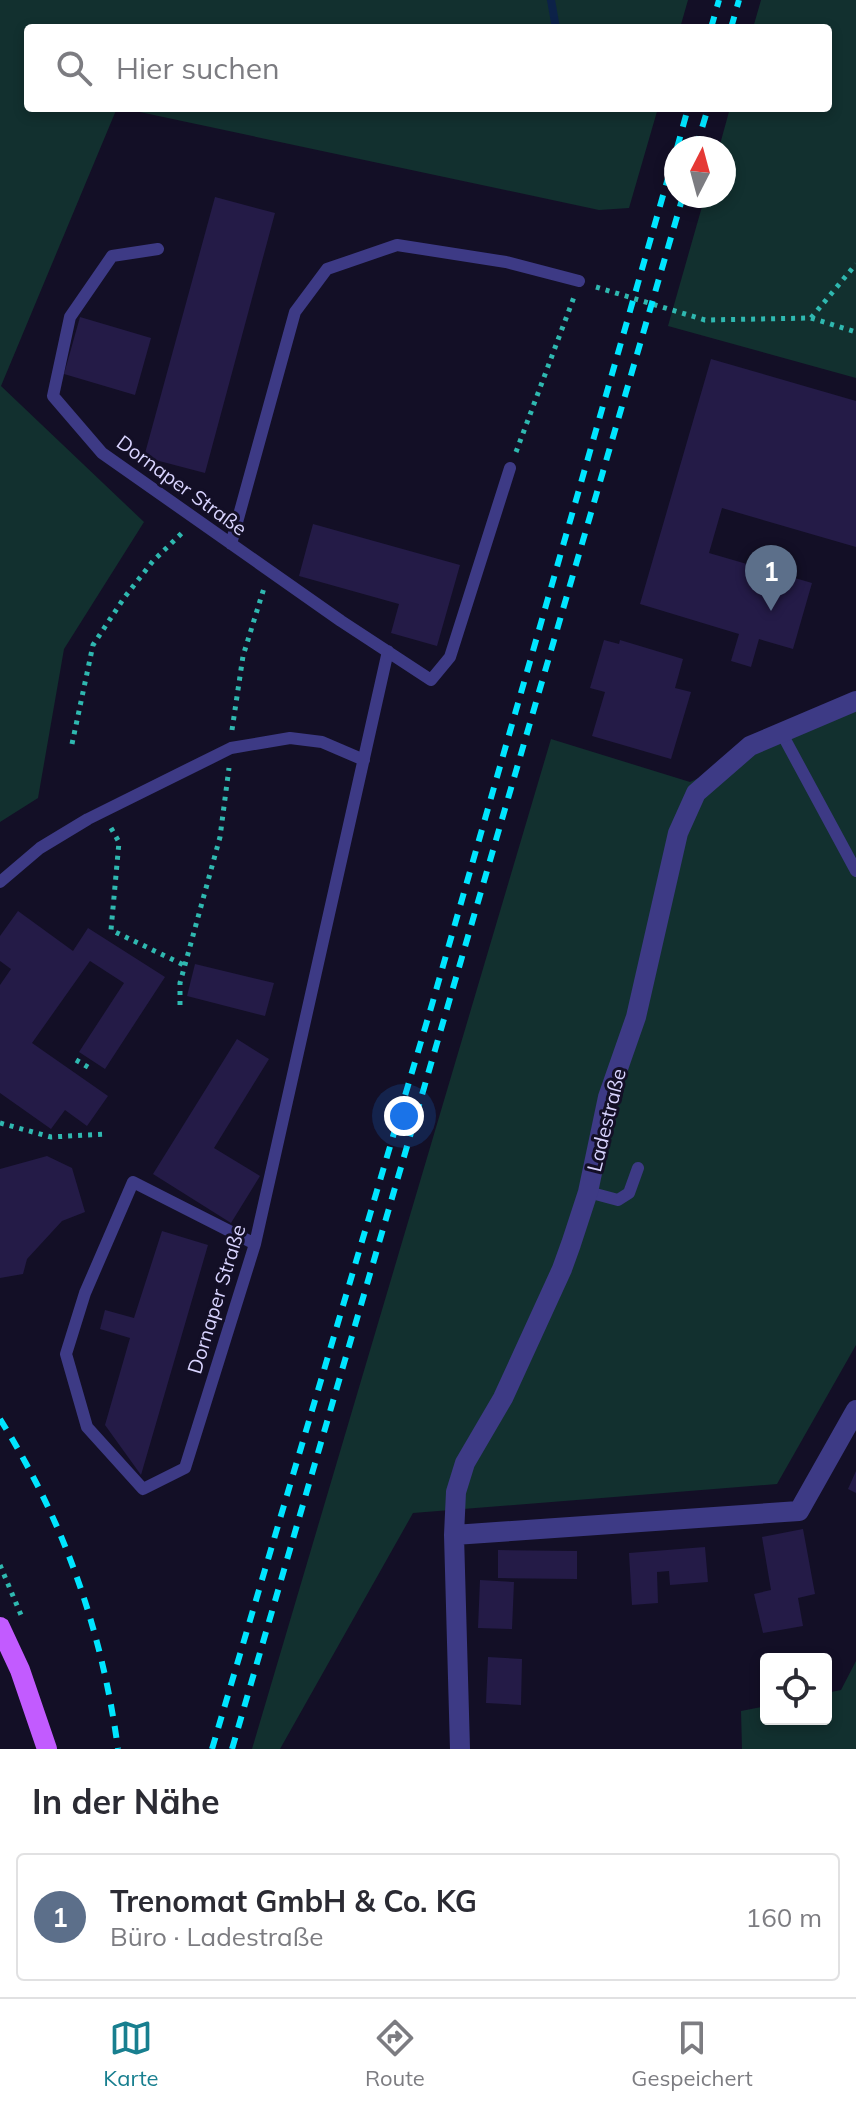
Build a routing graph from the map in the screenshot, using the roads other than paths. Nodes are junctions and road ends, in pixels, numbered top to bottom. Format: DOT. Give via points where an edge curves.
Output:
graph roads {
  1 [pos="158,249"];
  2 [pos="579,281"];
  3 [pos="510,468"];
  4 [pos="231,544"];
  5 [pos="388,651"];
  6 [pos="856,701"];
  7 [pos="781,732"];
  8 [pos="364,760"];
  9 [pos="856,871"];
  10 [pos="0,882"];
  11 [pos="638,1168"];
  12 [pos="588,1192"];
  13 [pos="255,1244"];
  14 [pos="856,1410"];
  15 [pos="454,1535"];
  16 [pos="0,1627"];
  17 [pos="47,1749"];
  18 [pos="460,1749"];
  1 -- 4 [label="lane, Dornaper Straße" via="112,256 70,317 53,396 102,453"];
  2 -- 4 [label="lane" via="506,262 397,245 327,269 295,312"];
  3 -- 5 [label="lane, Dornaper Straße" via="450,657 431,680"];
  4 -- 5 [label="lane, Dornaper Straße"];
  5 -- 8 [label="lane, Dornaper Straße"];
  6 -- 7 [label="street, Ladestraße"];
  7 -- 9 [label="lane"];
  7 -- 12 [label="street, Ladestraße" via="750,746 696,793 678,833 636,1017 608,1097"];
  8 -- 10 [label="lane" via="322,742 290,738 231,748 88,819 40,848"];
  8 -- 13 [label="lane, Dornaper Straße"];
  11 -- 12 [label="lane" via="629,1193 618,1200"];
  12 -- 15 [label="street, Ladestraße" via="553,1291 503,1398 465,1463 456,1492"];
  13 -- 13 [label="lane, Dornaper Straße" via="185,1468 143,1489 87,1427 66,1354 85,1293 133,1182"];
  14 -- 15 [label="street" via="799,1511"];
  15 -- 18 [label="street, Ladestraße"];
  16 -- 17 [label="main road"];
}
